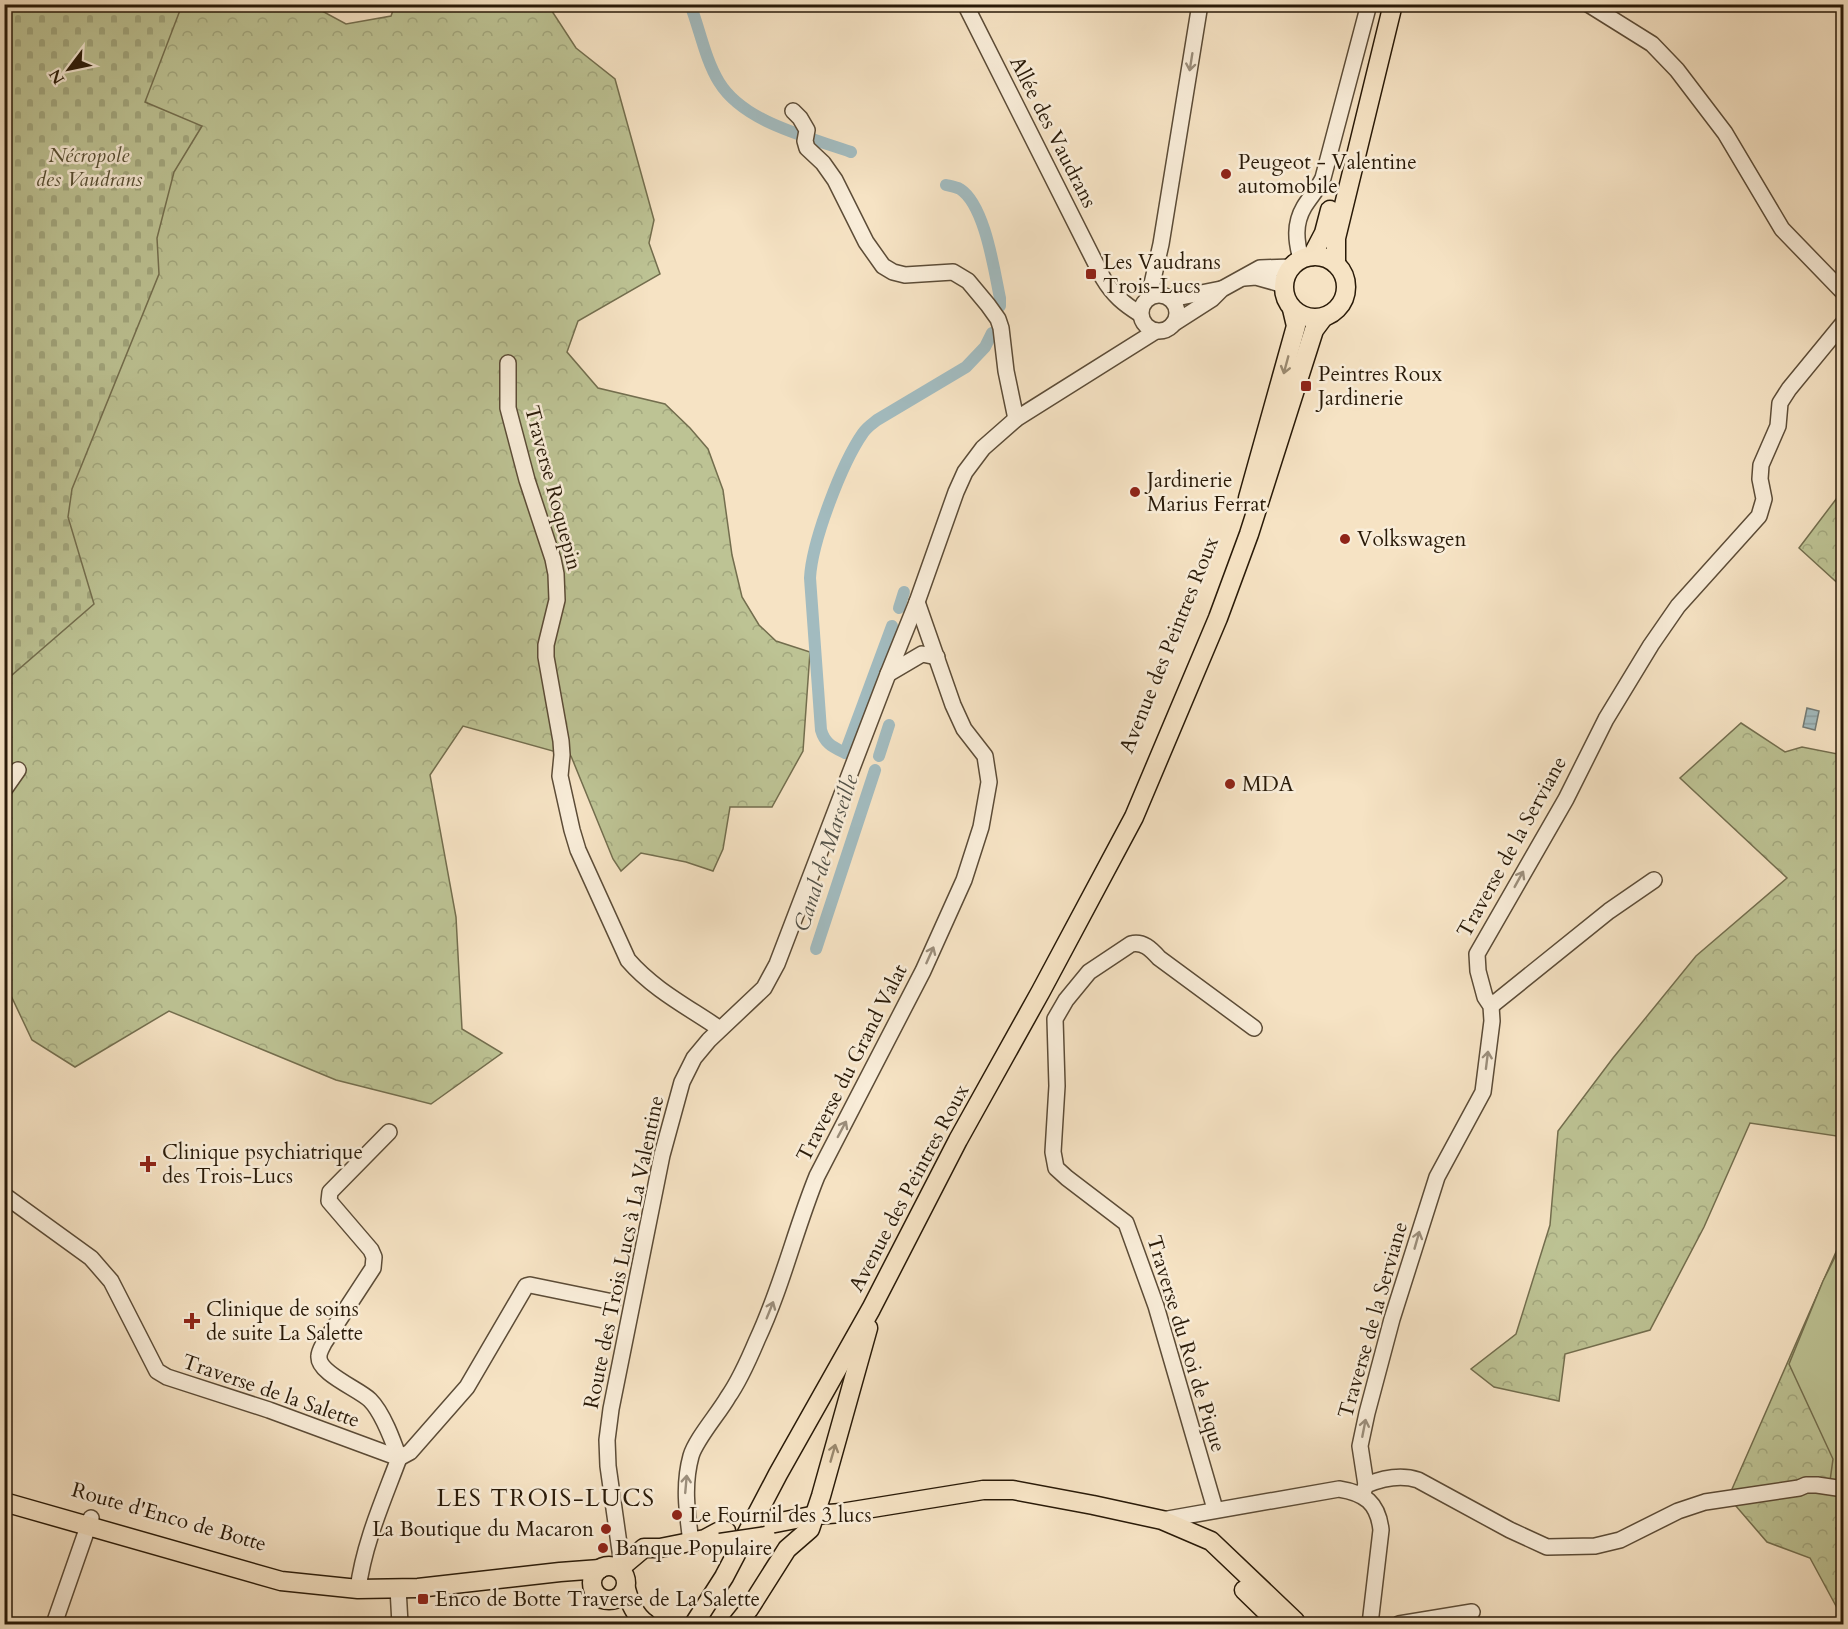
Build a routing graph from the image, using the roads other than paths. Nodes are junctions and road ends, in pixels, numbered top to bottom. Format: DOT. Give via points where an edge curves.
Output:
graph roads {
  1 [pos="965,4"];
  2 [pos="1200,4"];
  3 [pos="1369,4"];
  4 [pos="1381,4"];
  5 [pos="1393,4"];
  6 [pos="1588,4"];
  7 [pos="793,111"];
  8 [pos="1301,261"];
  9 [pos="1336,264"];
  10 [pos="1242,278"];
  11 [pos="1284,285"];
  12 [pos="1222,289"];
  13 [pos="1844,293"];
  14 [pos="1171,299"];
  15 [pos="1143,308"];
  16 [pos="1292,309"];
  17 [pos="1323,318"];
  18 [pos="1844,322"];
  19 [pos="1173,324"];
  20 [pos="1156,331"];
  21 [pos="1114,356"];
  22 [pos="508,363"];
  23 [pos="1016,419"];
  24 [pos="917,602"];
  25 [pos="937,657"];
  26 [pos="888,674"];
  27 [pos="18,770"];
  28 [pos="4,790"];
  29 [pos="1654,880"];
  30 [pos="1078,921"];
  31 [pos="1491,1006"];
  32 [pos="1254,1028"];
  33 [pos="720,1029"];
  34 [pos="389,1132"];
  35 [pos="4,1195"];
  36 [pos="613,1302"];
  37 [pos="871,1309"];
  38 [pos="399,1458"];
  39 [pos="1844,1489"];
  40 [pos="1364,1490"];
  41 [pos="4,1492"];
  42 [pos="821,1496"];
  43 [pos="4,1502"];
  44 [pos="1215,1509"];
  45 [pos="841,1513"];
  46 [pos="89,1522"];
  47 [pos="813,1522"];
  48 [pos="1170,1523"];
  49 [pos="776,1533"];
  50 [pos="710,1539"];
  51 [pos="618,1540"];
  52 [pos="652,1548"];
  53 [pos="612,1578"];
  54 [pos="398,1588"];
  55 [pos="358,1589"];
  56 [pos="1472,1612"];
  57 [pos="686,1623"];
  58 [pos="54,1624"];
  59 [pos="400,1624"];
  60 [pos="630,1624"];
  61 [pos="647,1624"];
  62 [pos="736,1624"];
  63 [pos="1279,1624"];
  64 [pos="1296,1624"];
  65 [pos="1370,1624"];
  66 [pos="1399,1624"];
  1 -- 15 [label="street, Allée des Vaudrans" via="1103,278"];
  2 -- 15 [label="street, Route des Trois Lucs à La Valentine, one-way" via="1161,244"];
  3 -- 8 [label="street" via="1323,178 1299,217 1296,232"];
  4 -- 8 [label="main road" via="1324,233"];
  5 -- 9 [label="main road" via="1336,238"];
  6 -- 13 [label="street" via="1652,44 1677,70 1725,133 1782,229"];
  7 -- 23 [label="street" via="800,118 807,148 835,180 866,242 883,266 905,275 953,272 968,281 988,305 1001,328 1005,371"];
  8 -- 9 [label="main road" via="1325,257"];
  8 -- 10 [label="street" via="1260,268"];
  8 -- 11 [label="main road" via="1286,275"];
  9 -- 17 [label="main road" via="1346,278 1346,295 1337,310"];
  10 -- 11 [label="street" via="1256,277"];
  10 -- 12 [label="street"];
  11 -- 16 [label="main road"];
  12 -- 14 [label="street"];
  12 -- 19 [label="street"];
  14 -- 15 [label="street" via="1160,294"];
  14 -- 19 [label="street" via="1177,311"];
  15 -- 20 [label="street" via="1145,325"];
  15 -- 21 [label="street, Route des Trois Lucs à La Valentine"];
  16 -- 17 [label="main road" via="1312,319"];
  16 -- 30 [label="main road, Avenue des Peintres Roux, one-way" via="1296,326 1239,531 1162,730"];
  17 -- 30 [label="main road, Avenue des Peintres Roux" via="1314,330 1218,618 1134,817"];
  31 -- 18 [label="street, Traverse de la Serviane, one-way" via="1476,962 1480,947 1651,645 1678,606 1759,516 1764,499 1761,465 1778,426 1780,403"];
  19 -- 20 [label="street"];
  20 -- 21 [label="street, Route des Trois Lucs à La Valentine"];
  21 -- 23 [label="street, Route des Trois Lucs à La Valentine"];
  22 -- 33 [label="street, Traverse Roquepin" via="508,408 553,558 557,600 546,657 561,741 560,776 578,850 628,960 660,990"];
  23 -- 24 [label="street, Route des Trois Lucs à La Valentine" via="983,448 965,472"];
  24 -- 25 [label="street, Traverse du Grand Valat"];
  24 -- 26 [label="street, Route des Trois Lucs à La Valentine"];
  25 -- 26 [label="street" via="922,654"];
  50 -- 25 [label="street, Traverse du Grand Valat, one-way" via="685,1496 692,1452 730,1395 758,1339 817,1176 923,971 964,880 981,827 989,782 985,756 964,729"];
  26 -- 33 [label="street, Route des Trois Lucs à La Valentine" via="777,964 764,988"];
  27 -- 28 [label="street"];
  29 -- 31 [label="street"];
  30 -- 37 [label="main road, Avenue des Peintres Roux"];
  40 -- 31 [label="street, Traverse de la Serviane, one-way" via="1360,1446 1367,1413 1437,1177 1483,1092"];
  32 -- 44 [label="street, Traverse du Roi de Pique" via="1138,942 1089,972 1055,1019 1057,1086 1052,1142 1056,1167 1126,1223 1156,1306"];
  33 -- 51 [label="street, Route des Trois Lucs à La Valentine" via="694,1058 682,1082 662,1155 610,1409 608,1466"];
  34 -- 38 [label="street" via="330,1192 329,1201 371,1250 375,1262 319,1356 322,1365 336,1378 376,1408"];
  35 -- 38 [label="street, Traverse de la Salette" via="91,1258 111,1281 157,1371"];
  36 -- 38 [label="street" via="526,1286 467,1387 410,1452"];
  42 -- 37 [label="main road, one-way"];
  37 -- 57 [label="main road, Avenue des Peintres Roux" via="778,1474"];
  38 -- 55 [label="street" via="372,1529"];
  39 -- 40 [label="street" via="1806,1485 1705,1502 1620,1540 1595,1546 1547,1547 1418,1480 1405,1476 1378,1480"];
  40 -- 44 [label="street" via="1339,1489"];
  40 -- 65 [label="street" via="1379,1516 1381,1530"];
  41 -- 46 [label="main road, Route d'Enco de Botte"];
  42 -- 45 [label="main road"];
  42 -- 47 [label="main road"];
  43 -- 46 [label="main road, Route d'Enco de Botte"];
  44 -- 48 [label="street"];
  45 -- 47 [label="main road"];
  45 -- 48 [label="main road" via="983,1490 1013,1490"];
  46 -- 55 [label="main road, Route d'Enco de Botte" via="281,1581"];
  46 -- 58 [label="street"];
  47 -- 49 [label="main road"];
  47 -- 49 [label="main road"];
  48 -- 63 [label="main road"];
  48 -- 64 [label="main road" via="1211,1542"];
  49 -- 50 [label="main road"];
  49 -- 62 [label="main road" via="749,1609"];
  50 -- 52 [label="main road"];
  51 -- 52 [label="street"];
  51 -- 53 [label="street, Route des Trois Lucs à La Valentine" via="621,1558"];
  52 -- 53 [label="main road" via="636,1566"];
  53 -- 54 [label="main road, Route d'Enco de Botte" via="568,1571"];
  53 -- 60 [label="main road"];
  53 -- 61 [label="main road" via="640,1620"];
  54 -- 55 [label="main road, Route d'Enco de Botte"];
  54 -- 59 [label="street"];
  56 -- 66 [label="street"];
}
